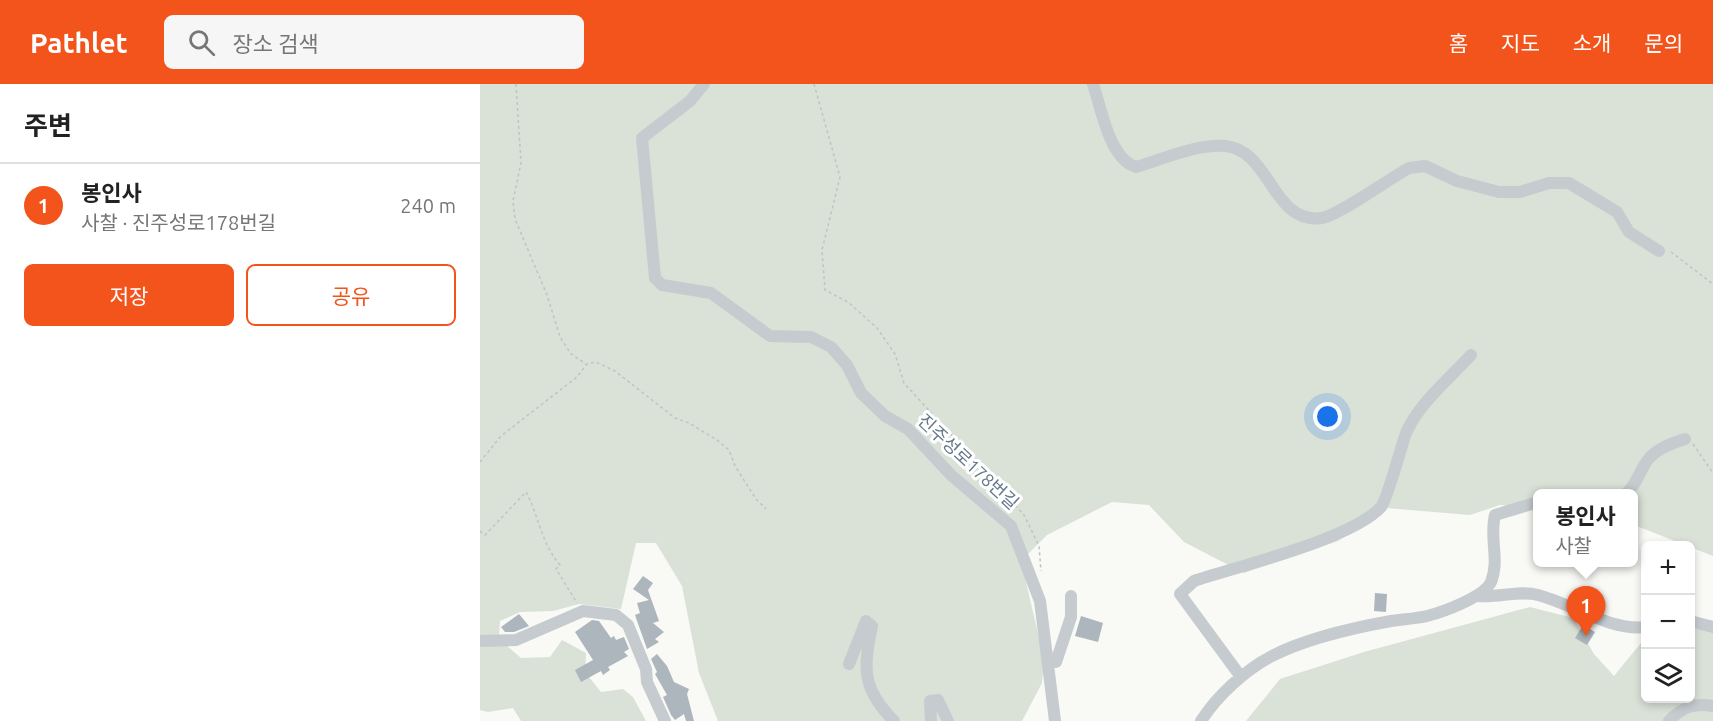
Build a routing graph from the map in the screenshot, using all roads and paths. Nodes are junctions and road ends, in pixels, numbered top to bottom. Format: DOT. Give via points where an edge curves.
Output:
graph roads {
  1 [pos="516,84"];
  2 [pos="704,84"];
  3 [pos="814,84"];
  4 [pos="1093,84"];
  5 [pos="1659,251"];
  6 [pos="1713,284"];
  7 [pos="1471,356"];
  8 [pos="587,364"];
  9 [pos="1685,439"];
  10 [pos="480,462"];
  11 [pos="1713,473"];
  12 [pos="1632,489"];
  13 [pos="1533,504"];
  14 [pos="766,509"];
  15 [pos="480,531"];
  16 [pos="1041,577"];
  17 [pos="1071,596"];
  18 [pos="1478,596"];
  19 [pos="583,611"];
  20 [pos="1695,622"];
  21 [pos="1713,627"];
  22 [pos="1641,628"];
  23 [pos="480,641"];
  24 [pos="1056,662"];
  25 [pos="849,664"];
  26 [pos="1241,677"];
  27 [pos="1713,706"];
  28 [pos="665,721"];
  29 [pos="894,721"];
  30 [pos="931,721"];
  31 [pos="948,721"];
  32 [pos="1055,721"];
  33 [pos="1201,721"];
  34 [pos="1670,721"];
  1 -- 8 [label="path" via="521,162 513,201 515,219 560,337 571,354"];
  2 -- 32 [label="street, 진주성로178번길" via="690,101 642,138 655,278 662,285 711,293 770,336 811,337 831,347 847,365 861,393 885,416 908,429 951,475 1011,526 1040,601"];
  3 -- 16 [label="path" via="840,177 822,250 825,290 848,302 877,328 895,354 904,383 1024,515 1039,546"];
  4 -- 5 [label="street" via="1108,136 1130,165 1136,167 1206,147 1226,146 1258,164 1294,212 1313,218 1329,216 1410,168 1425,166 1457,181 1500,192 1569,183 1617,212 1629,232"];
  5 -- 6 [label="path" via="1677,254"];
  7 -- 26 [label="street" via="1423,406 1407,430 1382,506 1356,525 1311,545 1194,581 1180,594"];
  8 -- 10 [label="path" via="577,377 501,436"];
  8 -- 14 [label="path" via="596,362 615,371 675,418 717,440 729,450 735,466"];
  9 -- 11 [label="path" via="1696,446"];
  9 -- 12 [label="street" via="1667,445 1648,459"];
  13 -- 18 [label="street" via="1495,515 1491,531 1497,554 1490,584"];
  15 -- 19 [label="path" via="485,535 526,492 550,554 560,565 556,569"];
  17 -- 24 [label="street" via="1071,617"];
  18 -- 22 [label="street" via="1536,594 1605,620"];
  18 -- 26 [label="street" via="1427,616 1313,640 1272,656"];
  19 -- 23 [label="street" via="516,640"];
  19 -- 28 [label="street" via="616,615 628,625"];
  20 -- 21 [label="street"];
  25 -- 29 [label="street" via="867,621 872,626 866,658 868,687"];
  26 -- 33 [label="street"];
  27 -- 34 [label="street" via="1699,704 1679,710"];
  30 -- 31 [label="street" via="930,701 938,700"];
}
